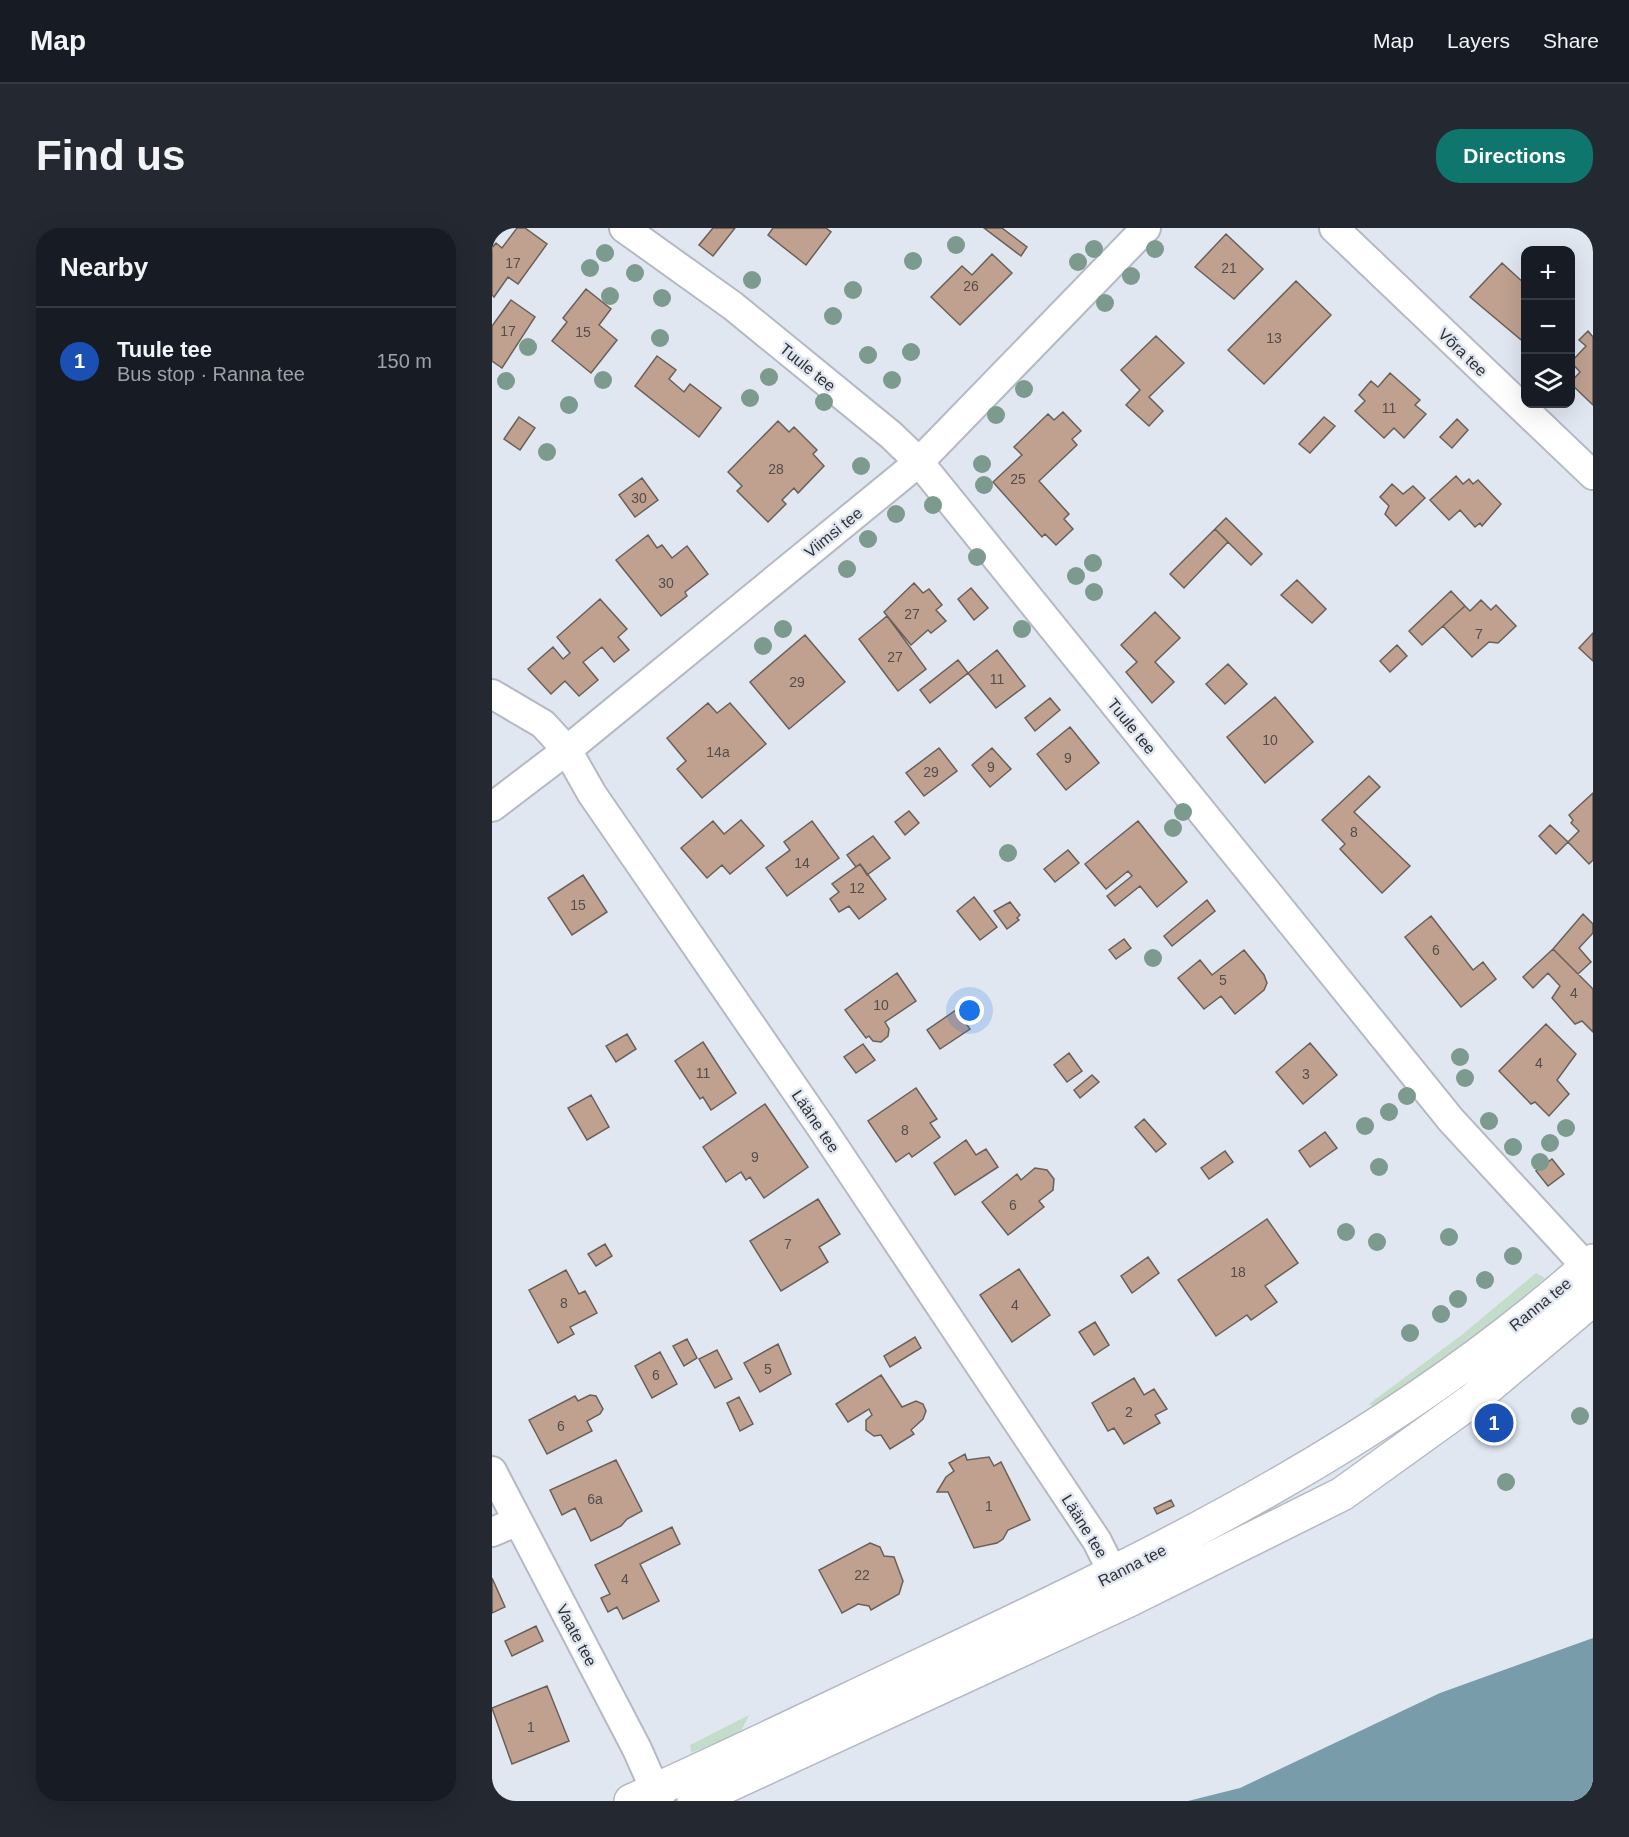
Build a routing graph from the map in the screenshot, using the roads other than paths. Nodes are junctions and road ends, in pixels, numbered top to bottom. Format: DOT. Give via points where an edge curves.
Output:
graph roads {
  1 [pos="624,228"];
  2 [pos="1146,228"];
  3 [pos="1334,228"];
  4 [pos="919,462"];
  5 [pos="1593,475"];
  6 [pos="492,694"];
  7 [pos="567,750"];
  8 [pos="492,807"];
  9 [pos="1591,1267"];
  10 [pos="1593,1299"];
  11 [pos="492,1471"];
  12 [pos="518,1521"];
  13 [pos="492,1532"];
  14 [pos="1121,1588"];
  15 [pos="649,1797"];
  16 [pos="694,1801"];
  1 -- 4 [label="street, Tuule tee" via="733,306"];
  2 -- 4 [label="street, Viimsi tee"];
  3 -- 5 [label="street, Võra tee"];
  4 -- 7 [label="street, Viimsi tee"];
  4 -- 9 [label="street, Tuule tee" via="1451,1120"];
  6 -- 7 [label="street, Lääne tee" via="543,724"];
  7 -- 8 [label="street, Viimsi tee"];
  7 -- 14 [label="street, Lääne tee" via="592,794 1084,1521"];
  9 -- 14 [label="main road, Ranna tee" via="1463,1366"];
  10 -- 14 [label="main road, Ranna tee" via="1474,1399 1342,1494"];
  11 -- 12 [label="street, Vaate tee"];
  12 -- 13 [label="street"];
  12 -- 15 [label="street, Vaate tee" via="637,1749"];
  14 -- 15 [label="main road, Ranna tee"];
  14 -- 16 [label="main road, Ranna tee"];
}
